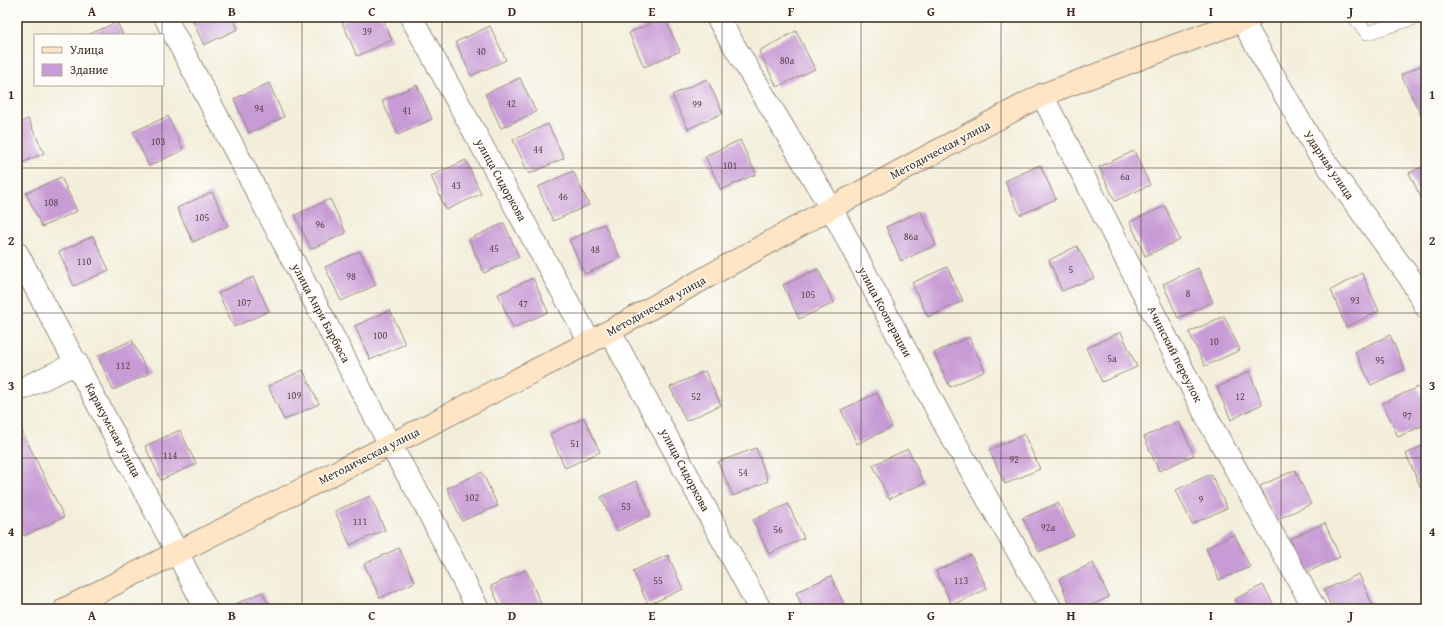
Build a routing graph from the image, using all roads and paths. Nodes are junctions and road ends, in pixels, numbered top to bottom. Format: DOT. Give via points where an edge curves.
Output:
graph roads {
  1 [pos="165,17"];
  2 [pos="411,17"];
  3 [pos="717,17"];
  4 [pos="1354,17"];
  5 [pos="1418,17"];
  6 [pos="1245,19"];
  7 [pos="1042,95"];
  8 [pos="831,208"];
  9 [pos="17,253"];
  10 [pos="1426,307"];
  11 [pos="610,332"];
  12 [pos="590,342"];
  13 [pos="77,363"];
  14 [pos="17,391"];
  15 [pos="390,445"];
  16 [pos="178,552"];
  17 [pos="65,609"];
  18 [pos="206,609"];
  19 [pos="478,609"];
  20 [pos="760,609"];
  21 [pos="1051,609"];
  22 [pos="1316,609"];
  1 -- 15 [label="street, улица Анри Барбюса"];
  2 -- 12 [label="street, улица Сидоркова"];
  3 -- 8 [label="street, улица Кооперации"];
  4 -- 5 [label="lane" via="1368,33"];
  6 -- 7 [label="main road, Методическая улица"];
  6 -- 10 [label="street, Ударная улица" via="1317,151 1410,278"];
  7 -- 8 [label="main road, Методическая улица"];
  7 -- 22 [label="street, Ачинский переулок" via="1212,427"];
  8 -- 11 [label="main road, Методическая улица"];
  8 -- 21 [label="street, улица Кооперации" via="946,427"];
  9 -- 13 [label="street, Каракумская улица"];
  11 -- 12 [label="main road, Методическая улица"];
  11 -- 20 [label="street, улица Сидоркова"];
  12 -- 15 [label="main road, Методическая улица"];
  13 -- 14 [label="street"];
  13 -- 16 [label="street, Каракумская улица"];
  15 -- 16 [label="main road, Методическая улица"];
  15 -- 19 [label="street, улица Анри Барбюса" via="423,501"];
  16 -- 17 [label="main road, Методическая улица"];
  16 -- 18 [label="street, Каракумская улица"];
}
